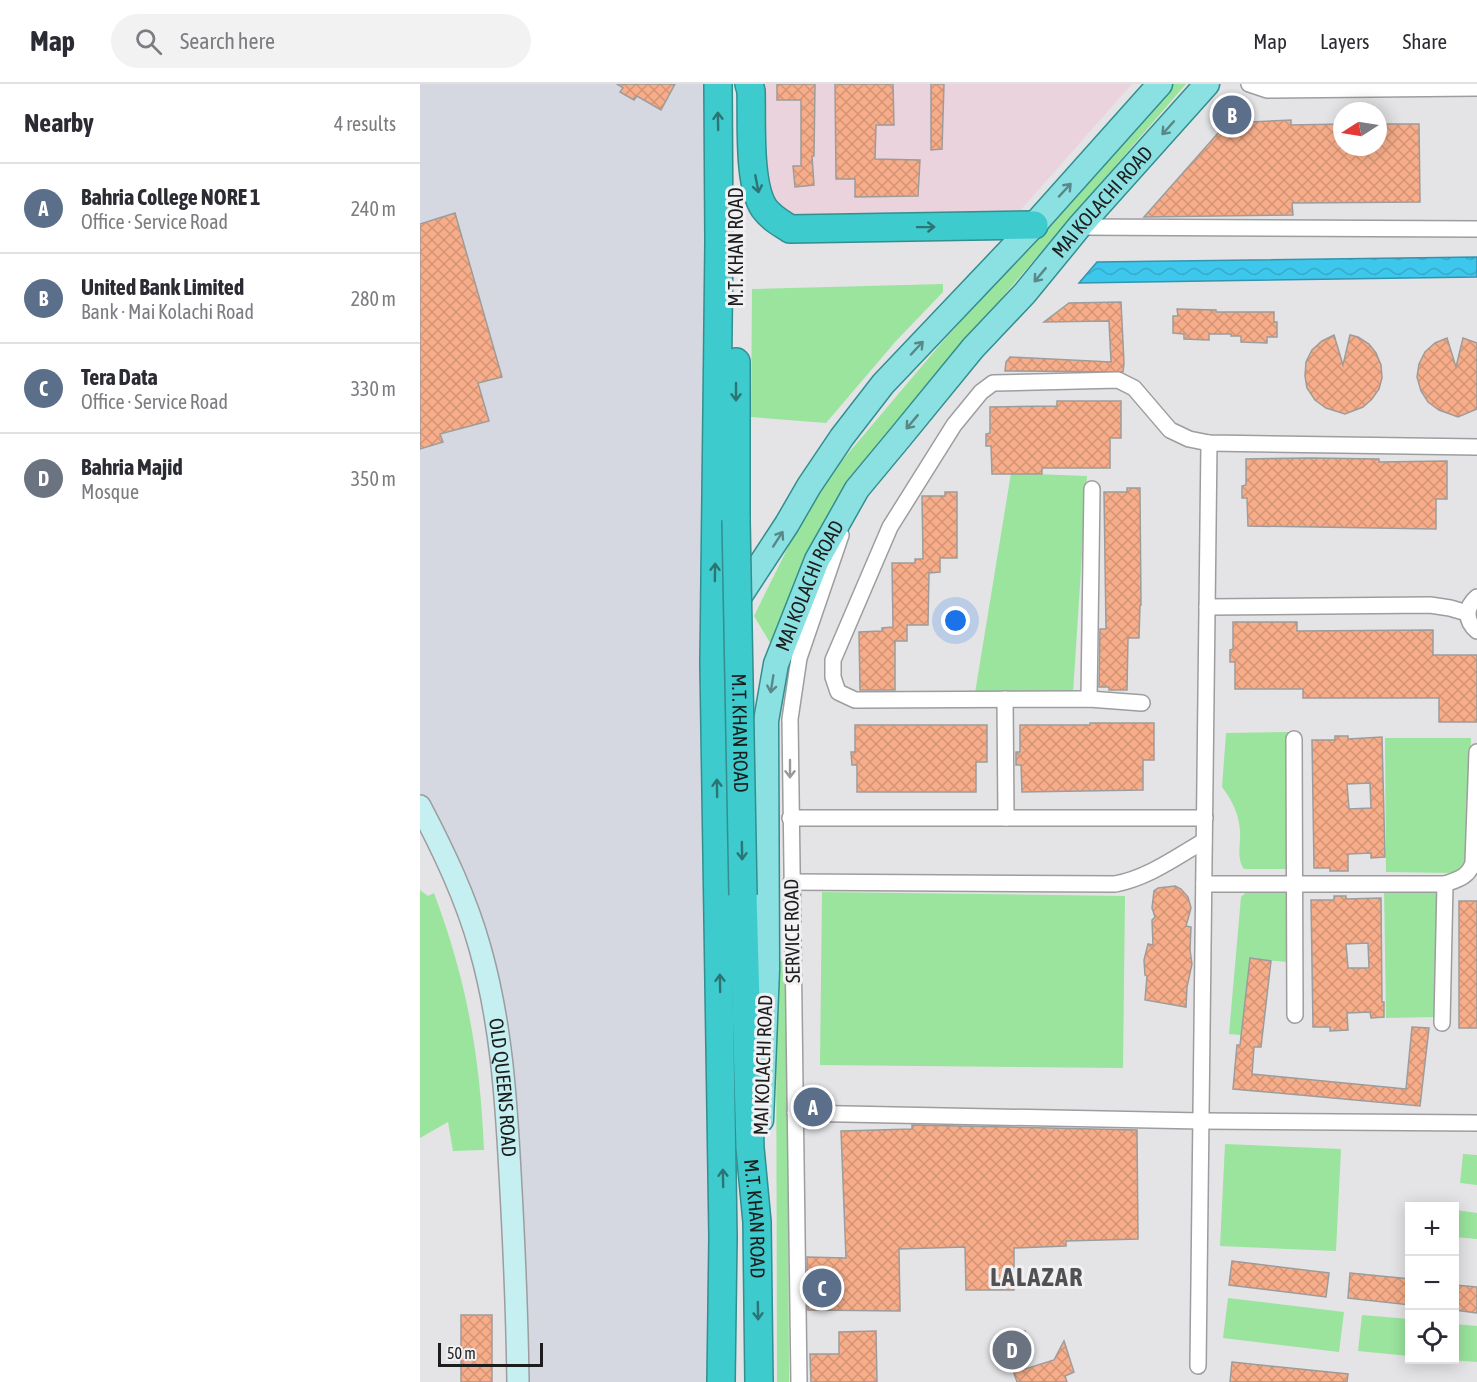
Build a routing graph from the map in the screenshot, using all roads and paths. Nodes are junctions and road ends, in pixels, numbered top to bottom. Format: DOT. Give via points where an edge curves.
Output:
graph roads {
  1 [pos="718,84"];
  2 [pos="736,84"];
  3 [pos="749,84"];
  4 [pos="1160,84"];
  5 [pos="1207,84"];
  6 [pos="1250,84"];
  7 [pos="1477,88"];
  8 [pos="1034,225"];
  9 [pos="1079,227"];
  10 [pos="1477,229"];
  11 [pos="728,241"];
  12 [pos="1209,443"];
  13 [pos="1477,447"];
  14 [pos="857,489"];
  15 [pos="1092,489"];
  16 [pos="1477,597"];
  17 [pos="1207,607"];
  18 [pos="1467,614"];
  19 [pos="1477,631"];
  20 [pos="714,664"];
  21 [pos="1005,699"];
  22 [pos="1089,699"];
  23 [pos="1142,703"];
  24 [pos="1294,739"];
  25 [pos="1477,752"];
  26 [pos="420,806"];
  27 [pos="790,818"];
  28 [pos="1006,818"];
  29 [pos="1204,818"];
  30 [pos="1204,841"];
  31 [pos="791,882"];
  32 [pos="1204,884"];
  33 [pos="1296,884"];
  34 [pos="1445,884"];
  35 [pos="767,940"];
  36 [pos="792,940"];
  37 [pos="1295,1015"];
  38 [pos="1442,1023"];
  39 [pos="795,1113"];
  40 [pos="1201,1121"];
  41 [pos="1477,1123"];
  42 [pos="757,1222"];
  43 [pos="723,1254"];
  44 [pos="1198,1366"];
  45 [pos="518,1382"];
  46 [pos="721,1382"];
  47 [pos="737,1382"];
  48 [pos="759,1382"];
  49 [pos="799,1382"];
  11 -- 1 [label="highway, M.T. KHAN ROAD, one-way"];
  2 -- 11 [label="highway, M.T. KHAN ROAD"];
  3 -- 8 [label="highway, one-way" via="757,187 764,207 790,229"];
  8 -- 4 [label="main road, MAI KOLACHI ROAD, one-way"];
  5 -- 9 [label="main road, MAI KOLACHI ROAD, one-way"];
  6 -- 7 [label="street" via="1267,90"];
  20 -- 8 [label="main road, MAI KOLACHI ROAD, one-way" via="723,623 842,436 883,384"];
  9 -- 10 [label="street"];
  9 -- 14 [label="main road, MAI KOLACHI ROAD, one-way"];
  20 -- 11 [label="highway, M.T. KHAN ROAD, one-way" via="718,338"];
  11 -- 42 [label="highway, M.T. KHAN ROAD, one-way, bridge" via="750,1148"];
  12 -- 13 [label="street"];
  12 -- 17 [label="street"];
  12 -- 21 [label="street" via="1170,430 1134,388 1118,380 993,383 954,425 890,527 833,660 833,677 838,692 855,700"];
  14 -- 27 [label="street, SERVICE ROAD, one-way" via="799,658 790,720"];
  14 -- 35 [label="main road, MAI KOLACHI ROAD, one-way" via="818,560 776,664 766,721"];
  15 -- 22 [label="street"];
  16 -- 18 [label="street"];
  17 -- 18 [label="street" via="1430,605"];
  17 -- 29 [label="street"];
  18 -- 19 [label="street"];
  43 -- 20 [label="highway, M.T. KHAN ROAD, one-way"];
  21 -- 22 [label="street"];
  21 -- 28 [label="street"];
  22 -- 23 [label="street"];
  24 -- 33 [label="street"];
  25 -- 34 [label="street" via="1473,862 1465,876"];
  26 -- 45 [label="street, OLD QUEENS ROAD" via="459,884 496,1015 507,1110"];
  27 -- 28 [label="street"];
  27 -- 31 [label="street, SERVICE ROAD"];
  28 -- 29 [label="street"];
  29 -- 30 [label="street"];
  30 -- 31 [label="street" via="1132,881 1115,884"];
  30 -- 32 [label="street"];
  31 -- 36 [label="street, SERVICE ROAD"];
  32 -- 33 [label="street"];
  32 -- 40 [label="street"];
  33 -- 34 [label="street"];
  33 -- 37 [label="street"];
  34 -- 38 [label="street"];
  35 -- 36 [label="street"];
  35 -- 42 [label="main road, MAI KOLACHI ROAD"];
  36 -- 39 [label="street, SERVICE ROAD"];
  39 -- 40 [label="street"];
  39 -- 49 [label="street, SERVICE ROAD"];
  40 -- 41 [label="street"];
  40 -- 44 [label="street"];
  42 -- 48 [label="highway, M.T. KHAN ROAD, one-way"];
  43 -- 46 [label="highway, M.T. KHAN ROAD"];
  43 -- 47 [label="highway"];
}
